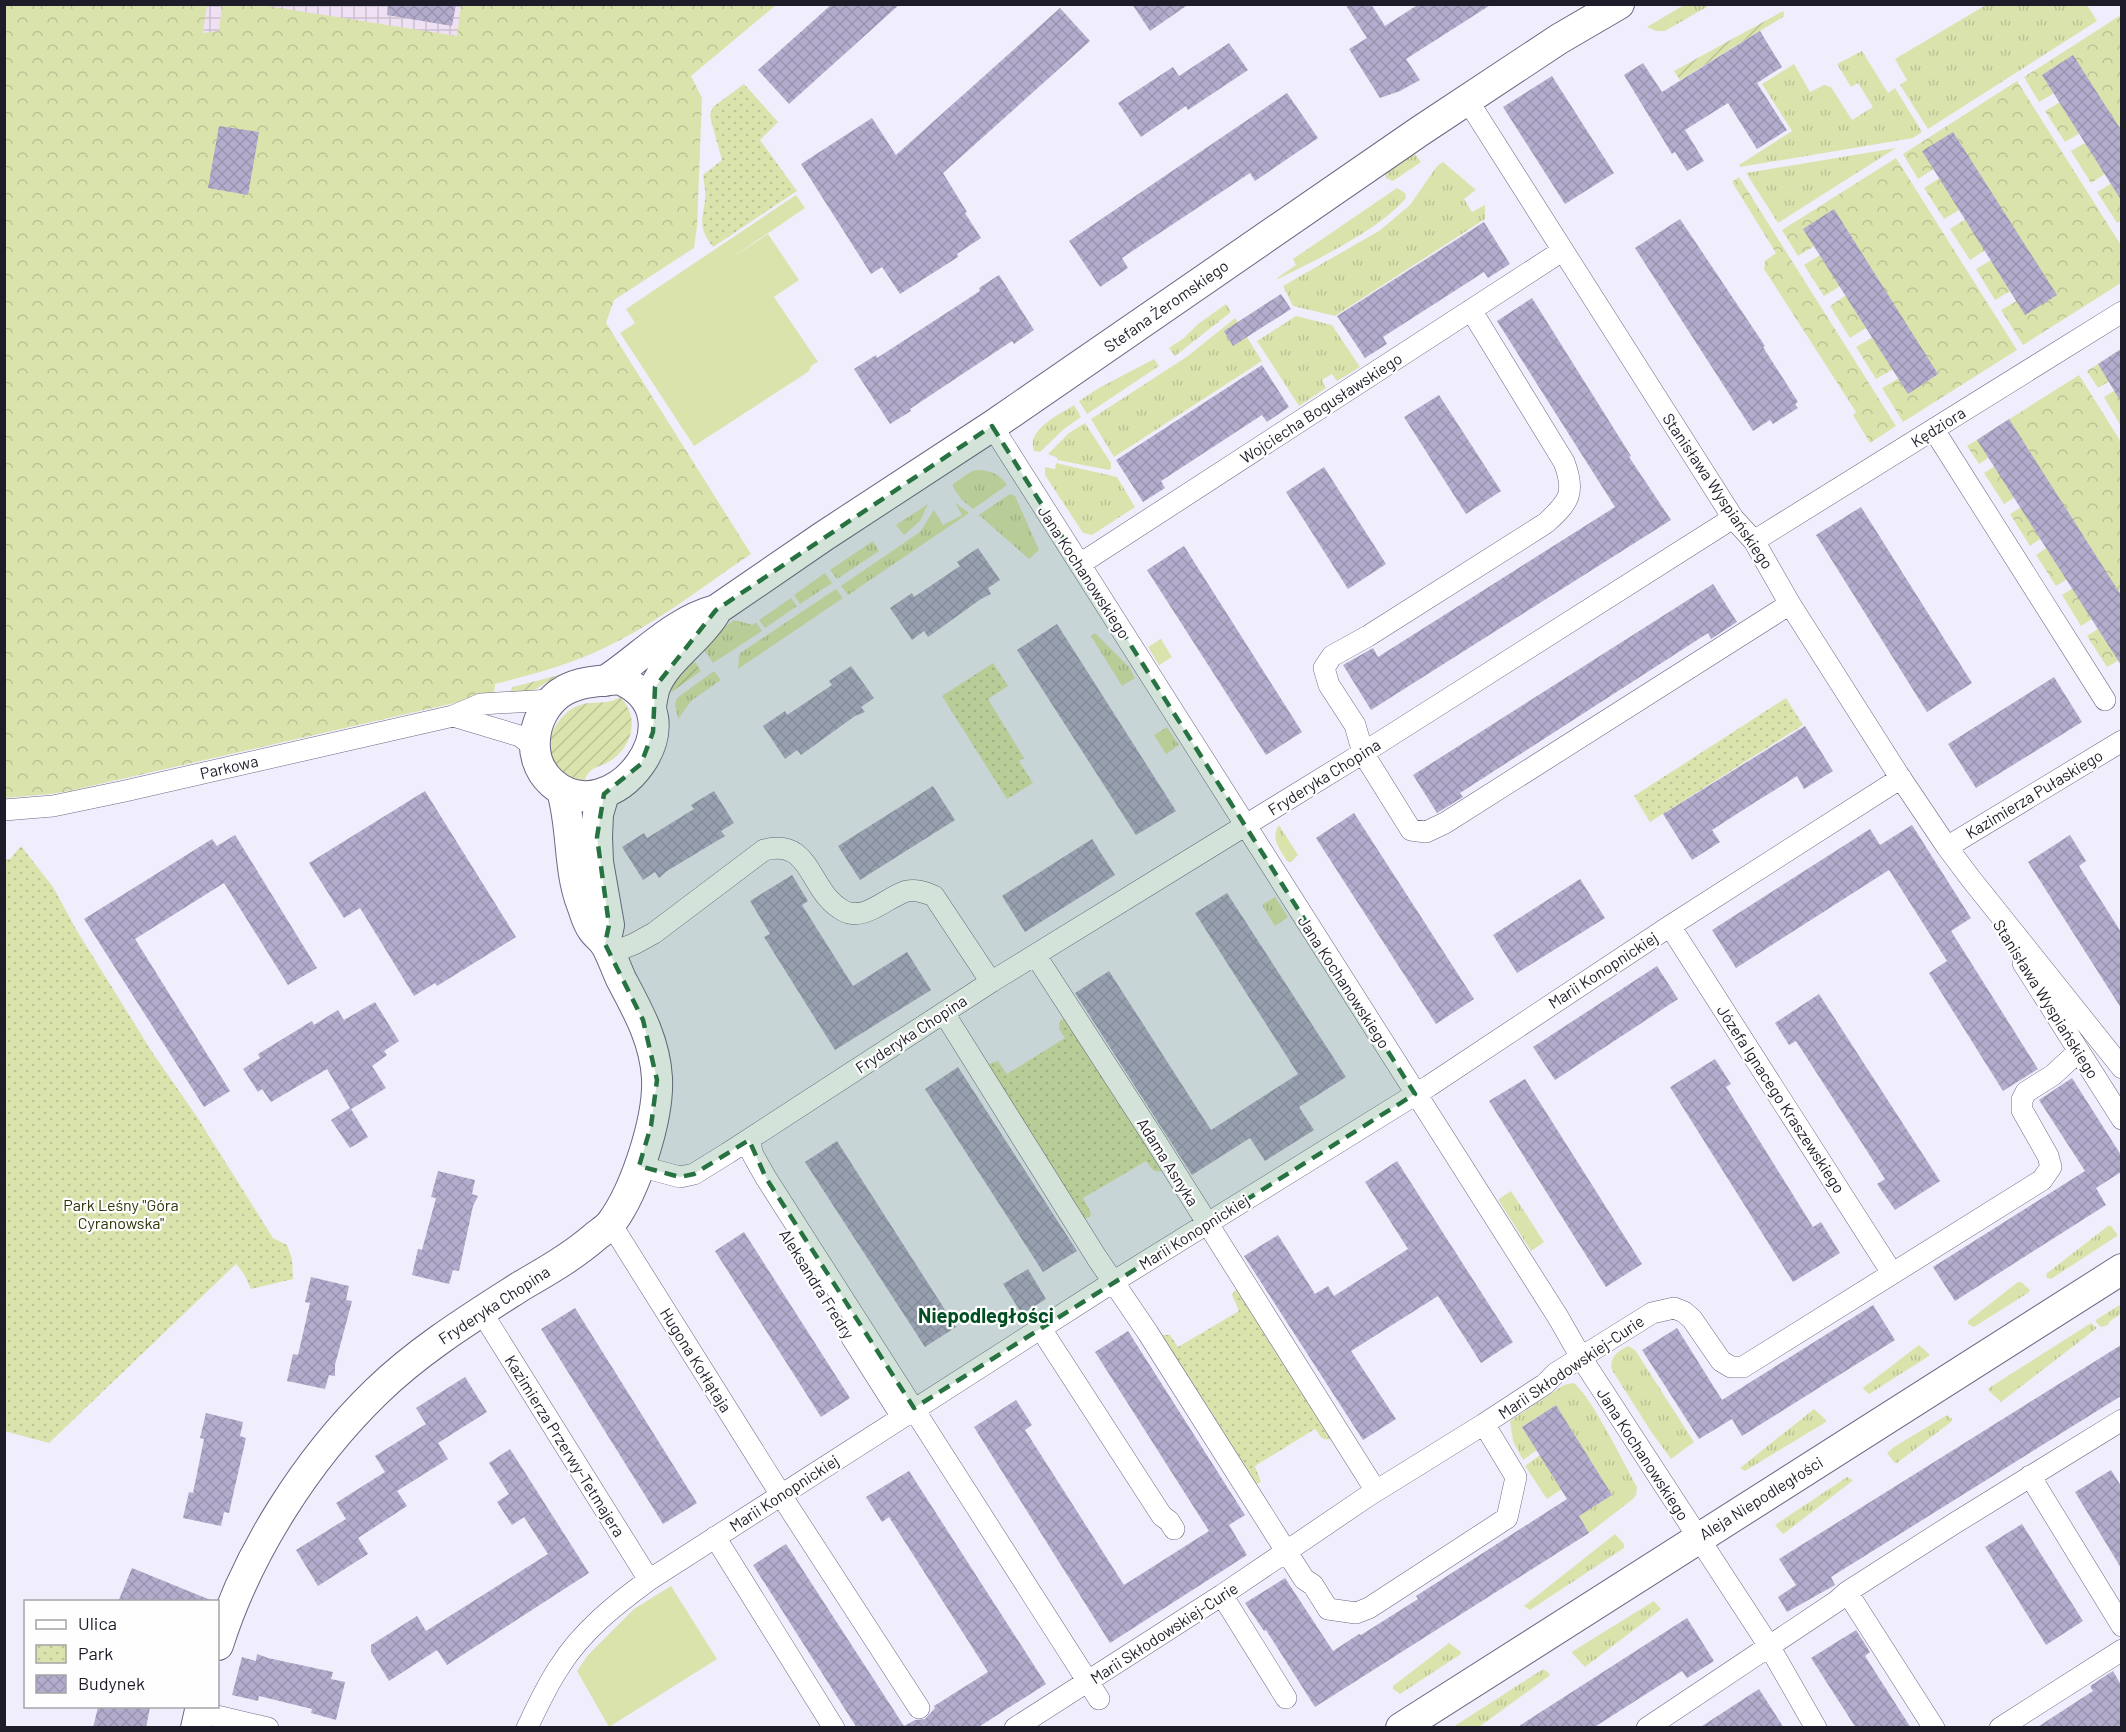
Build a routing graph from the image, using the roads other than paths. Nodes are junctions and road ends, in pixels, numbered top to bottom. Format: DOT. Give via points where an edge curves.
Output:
graph roads {
  1 [pos="1619,4"];
  2 [pos="1468,100"];
  3 [pos="1562,251"];
  4 [pos="1471,310"];
  5 [pos="2121,312"];
  6 [pos="992,426"];
  7 [pos="1934,429"];
  8 [pos="1733,518"];
  9 [pos="1754,542"];
  10 [pos="1080,564"];
  11 [pos="1790,604"];
  12 [pos="716,610"];
  13 [pos="605,681"];
  14 [pos="551,700"];
  15 [pos="2105,700"];
  16 [pos="651,706"];
  17 [pos="453,716"];
  18 [pos="2121,741"];
  19 [pos="534,747"];
  20 [pos="1363,753"];
  21 [pos="1901,778"];
  22 [pos="562,791"];
  23 [pos="604,794"];
  24 [pos="4,810"];
  25 [pos="1245,826"];
  26 [pos="1947,847"];
  27 [pos="1971,879"];
  28 [pos="1670,926"];
  29 [pos="607,949"];
  30 [pos="1036,956"];
  31 [pos="991,982"];
  32 [pos="944,1013"];
  33 [pos="2078,1052"];
  34 [pos="2121,1068"];
  35 [pos="1415,1094"];
  36 [pos="2121,1119"];
  37 [pos="741,1145"];
  38 [pos="639,1166"];
  39 [pos="611,1224"];
  40 [pos="1207,1224"];
  41 [pos="2121,1269"];
  42 [pos="1892,1273"];
  43 [pos="1113,1282"];
  44 [pos="482,1311"];
  45 [pos="1041,1329"];
  46 [pos="1582,1359"];
  47 [pos="908,1413"];
  48 [pos="2121,1420"];
  49 [pos="1484,1424"];
  50 [pos="2030,1476"];
  51 [pos="1376,1491"];
  52 [pos="782,1495"];
  53 [pos="1174,1529"];
  54 [pos="715,1537"];
  55 [pos="1697,1538"];
  56 [pos="1286,1551"];
  57 [pos="649,1580"];
  58 [pos="1847,1593"];
  59 [pos="1222,1595"];
  60 [pos="2120,1622"];
  61 [pos="219,1642"];
  62 [pos="1769,1646"];
  63 [pos="2121,1650"];
  64 [pos="1094,1691"];
  65 [pos="1286,1698"];
  66 [pos="918,1708"];
  67 [pos="199,1715"];
  68 [pos="1658,1725"];
  69 [pos="268,1728"];
  70 [pos="527,1728"];
  71 [pos="834,1728"];
  72 [pos="1015,1728"];
  73 [pos="1401,1728"];
  74 [pos="1816,1728"];
  75 [pos="1934,1728"];
  76 [pos="2000,1728"];
  1 -- 2 [label="street, Stefana Żeromskiego"];
  2 -- 3 [label="street, Stanisława Wyspiańskiego"];
  2 -- 6 [label="street, Stefana Żeromskiego"];
  3 -- 4 [label="street, Wojciecha Bogusławskiego"];
  3 -- 8 [label="street, Stanisława Wyspiańskiego"];
  4 -- 10 [label="street, Wojciecha Bogusławskiego"];
  4 -- 20 [label="street" via="1564,462 1571,491 1563,508 1546,523 1332,656 1324,674 1355,725"];
  5 -- 7 [label="street, Kędziora"];
  6 -- 10 [label="street, Jana Kochanowskiego"];
  6 -- 12 [label="street, Stefana Żeromskiego"];
  7 -- 9 [label="street, Kędziora"];
  7 -- 15 [label="street"];
  8 -- 9 [label="street, Stanisława Wyspiańskiego"];
  8 -- 20 [label="street, Fryderyka Chopina"];
  9 -- 11 [label="street, Stanisława Wyspiańskiego"];
  10 -- 25 [label="street, Jana Kochanowskiego"];
  11 -- 20 [label="street" via="1426,832 1411,830"];
  11 -- 21 [label="street, Stanisława Wyspiańskiego"];
  12 -- 13 [label="street, Stefana Żeromskiego" via="678,626"];
  12 -- 16 [label="street, Stefana Żeromskiego" via="707,627 664,672"];
  13 -- 14 [label="street" via="567,689"];
  13 -- 16 [label="street" via="627,683"];
  14 -- 17 [label="street, Parkowa" via="481,704"];
  14 -- 19 [label="street" via="535,733"];
  16 -- 23 [label="street" via="653,732 641,764"];
  17 -- 19 [label="street, Parkowa" via="520,736"];
  17 -- 24 [label="street, Parkowa" via="53,806"];
  18 -- 26 [label="street, Kazimierza Pułaskiego"];
  19 -- 22 [label="street" via="543,772"];
  20 -- 25 [label="street, Fryderyka Chopina"];
  21 -- 26 [label="street, Stanisława Wyspiańskiego"];
  21 -- 28 [label="street, Marii Konopnickiej"];
  22 -- 23 [label="street" via="574,796"];
  22 -- 29 [label="street" via="580,902 592,929"];
  23 -- 29 [label="street" via="598,814 597,862 609,925"];
  25 -- 30 [label="street, Fryderyka Chopina"];
  25 -- 35 [label="street, Jana Kochanowskiego"];
  26 -- 27 [label="street, Stanisława Wyspiańskiego"];
  27 -- 33 [label="street, Stanisława Wyspiańskiego"];
  27 -- 34 [label="street, Stanisława Wyspiańskiego"];
  28 -- 35 [label="street, Marii Konopnickiej"];
  28 -- 42 [label="street, Józefa Ignacego Kraszewskiego"];
  29 -- 31 [label="street" via="634,944 654,933 764,850 783,847 801,858 824,895 847,913 861,914 908,891 934,896"];
  29 -- 38 [label="street" via="643,1020 655,1060 655,1107"];
  30 -- 31 [label="street, Fryderyka Chopina"];
  30 -- 40 [label="street, Adama Asnyka"];
  31 -- 32 [label="street, Fryderyka Chopina"];
  32 -- 37 [label="street, Fryderyka Chopina"];
  32 -- 43 [label="street"];
  33 -- 36 [label="street, Stanisława Wyspiańskiego"];
  33 -- 42 [label="street, Marii Skłodowskiej-Curie" via="2054,1075 2026,1092 2022,1100 2022,1110 2051,1167 2042,1180"];
  35 -- 40 [label="street, Marii Konopnickiej"];
  35 -- 46 [label="street, Jana Kochanowskiego"];
  37 -- 38 [label="street, Fryderyka Chopina" via="694,1174 680,1177"];
  37 -- 47 [label="street" via="766,1178"];
  38 -- 39 [label="street, Fryderyka Chopina"];
  39 -- 44 [label="street, Fryderyka Chopina" via="578,1251"];
  39 -- 52 [label="street, Hugona Kołłątaja"];
  40 -- 43 [label="street, Marii Konopnickiej"];
  40 -- 51 [label="street, Adama Asnyka"];
  41 -- 55 [label="street, Aleja Niepodległości"];
  42 -- 46 [label="street, Marii Skłodowskiej-Curie" via="1743,1367 1731,1367 1721,1361 1692,1319 1674,1308 1652,1313"];
  43 -- 45 [label="street, Marii Konopnickiej"];
  43 -- 56 [label="street"];
  44 -- 57 [label="street, Kazimierza Przerwy-Tetmajera"];
  44 -- 61 [label="street, Fryderyka Chopina" via="424,1351 376,1392 309,1470 277,1517 242,1583"];
  45 -- 47 [label="street, Marii Konopnickiej"];
  45 -- 53 [label="street"];
  46 -- 49 [label="street, Marii Skłodowskiej-Curie"];
  46 -- 55 [label="street, Jana Kochanowskiego"];
  47 -- 52 [label="street, Marii Konopnickiej"];
  47 -- 64 [label="street"];
  48 -- 50 [label="street"];
  49 -- 51 [label="street, Marii Skłodowskiej-Curie"];
  49 -- 56 [label="street" via="1516,1477 1507,1518 1369,1608 1356,1613 1328,1609"];
  50 -- 58 [label="street"];
  50 -- 60 [label="street"];
  51 -- 56 [label="street, Marii Skłodowskiej-Curie"];
  52 -- 54 [label="street, Marii Konopnickiej"];
  52 -- 66 [label="street, Hugona Kołłątaja"];
  54 -- 57 [label="street, Marii Konopnickiej"];
  54 -- 71 [label="street"];
  55 -- 62 [label="street, Jana Kochanowskiego"];
  55 -- 73 [label="street, Aleja Niepodległości"];
  56 -- 59 [label="street, Marii Skłodowskiej-Curie"];
  57 -- 70 [label="street, Marii Konopnickiej" via="614,1606 581,1639 560,1666"];
  58 -- 62 [label="street"];
  58 -- 75 [label="street"];
  59 -- 64 [label="street, Marii Skłodowskiej-Curie"];
  59 -- 65 [label="street"];
  62 -- 68 [label="street"];
  62 -- 74 [label="street, Jana Kochanowskiego"];
  63 -- 76 [label="street"];
  64 -- 72 [label="street, Marii Skłodowskiej-Curie"];
  67 -- 69 [label="street"];
}
